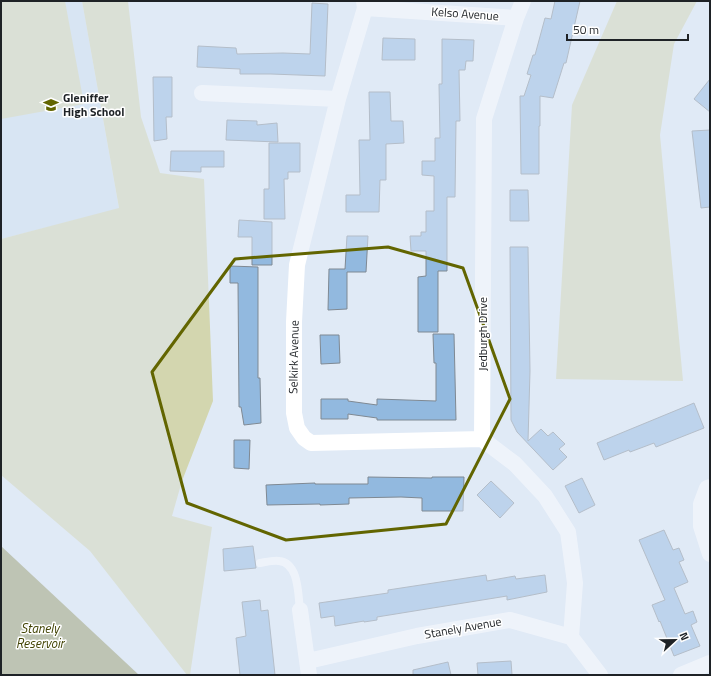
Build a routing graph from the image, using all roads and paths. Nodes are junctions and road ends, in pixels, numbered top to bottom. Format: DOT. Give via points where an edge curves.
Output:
graph roads {
  1 [pos="523,1"];
  2 [pos="365,4"];
  3 [pos="516,18"];
  4 [pos="202,93"];
  5 [pos="338,99"];
  6 [pos="482,439"];
  7 [pos="710,487"];
  8 [pos="710,554"];
  9 [pos="260,563"];
  10 [pos="300,610"];
  11 [pos="571,637"];
  12 [pos="710,663"];
  13 [pos="308,668"];
  14 [pos="600,675"];
  15 [pos="681,675"];
  1 -- 3 [label="street, Jedburgh Drive"];
  2 -- 3 [label="street, Kelso Avenue"];
  2 -- 5 [label="street, Selkirk Avenue"];
  3 -- 6 [label="street, Jedburgh Drive" via="484,119"];
  4 -- 5 [label="street"];
  5 -- 6 [label="street, Selkirk Avenue" via="297,265 294,413 297,428 304,438 312,443"];
  6 -- 11 [label="street" via="515,464 545,496 568,532 575,583"];
  7 -- 8 [label="street" via="707,488 701,504 701,526"];
  9 -- 10 [label="lane" via="279,561 289,565 294,572"];
  10 -- 13 [label="street"];
  11 -- 13 [label="street, Stanely Avenue" via="510,620 417,636"];
  11 -- 14 [label="street"];
  12 -- 15 [label="street"];
}
